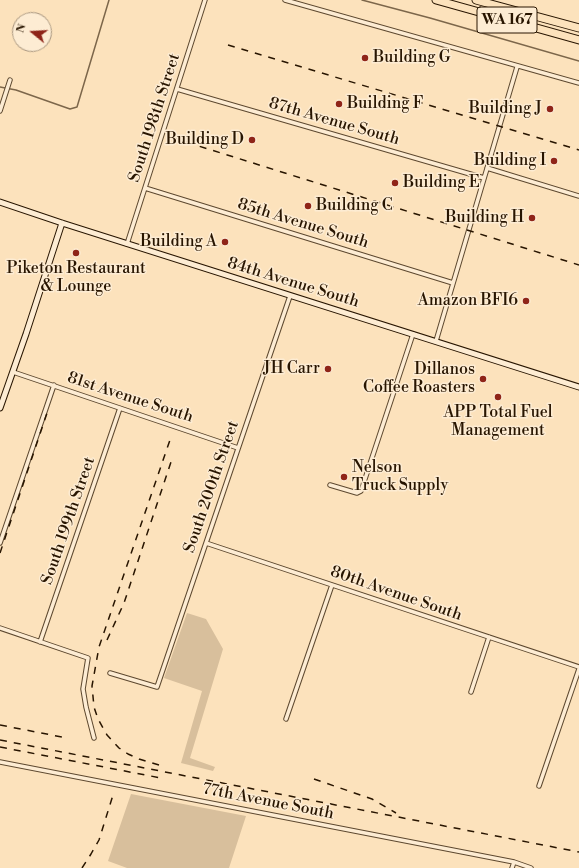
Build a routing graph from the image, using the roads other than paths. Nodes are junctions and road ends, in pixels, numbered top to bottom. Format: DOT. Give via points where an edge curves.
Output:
graph roads {
  1 [pos="205,0"];
  2 [pos="285,0"];
  3 [pos="436,0"];
  4 [pos="476,0"];
  5 [pos="579,28"];
  6 [pos="579,40"];
  7 [pos="517,67"];
  8 [pos="10,80"];
  9 [pos="579,83"];
  10 [pos="177,89"];
  11 [pos="0,112"];
  12 [pos="487,168"];
  13 [pos="484,178"];
  14 [pos="145,188"];
  15 [pos="579,196"];
  16 [pos="0,202"];
  17 [pos="62,223"];
  18 [pos="127,244"];
  19 [pos="453,283"];
  20 [pos="290,296"];
  21 [pos="412,334"];
  22 [pos="436,341"];
  23 [pos="13,372"];
  24 [pos="54,385"];
  25 [pos="579,387"];
  26 [pos="0,408"];
  27 [pos="120,408"];
  28 [pos="238,448"];
  29 [pos="330,485"];
  30 [pos="0,543"];
  31 [pos="206,543"];
  32 [pos="332,585"];
  33 [pos="0,628"];
  34 [pos="489,637"];
  35 [pos="40,642"];
  36 [pos="579,668"];
  37 [pos="110,673"];
  38 [pos="471,692"];
  39 [pos="286,720"];
  40 [pos="94,738"];
  41 [pos="0,762"];
  42 [pos="539,786"];
  43 [pos="514,862"];
  44 [pos="512,868"];
  45 [pos="531,868"];
  1 -- 10 [label="street, South 198th Street"];
  2 -- 7 [label="street"];
  3 -- 6 [label="highway, WA 167"];
  4 -- 5 [label="highway, WA 167"];
  7 -- 9 [label="street"];
  7 -- 12 [label="street"];
  8 -- 11 [label="street"];
  10 -- 13 [label="street, 87th Avenue South"];
  10 -- 14 [label="street, South 198th Street"];
  12 -- 13 [label="street"];
  12 -- 15 [label="street"];
  13 -- 19 [label="street"];
  14 -- 18 [label="street, South 198th Street"];
  14 -- 19 [label="street, 85th Avenue South"];
  16 -- 17 [label="main road, 84th Avenue South"];
  17 -- 18 [label="main road, 84th Avenue South"];
  17 -- 23 [label="main road"];
  18 -- 20 [label="main road, 84th Avenue South"];
  19 -- 22 [label="street"];
  20 -- 21 [label="main road, 84th Avenue South"];
  20 -- 28 [label="street, South 200th Street"];
  21 -- 22 [label="main road, 84th Avenue South"];
  21 -- 29 [label="street" via="361,491 357,493"];
  22 -- 25 [label="main road, 84th Avenue South"];
  23 -- 24 [label="street, 81st Avenue South"];
  23 -- 26 [label="main road"];
  24 -- 27 [label="street, 81st Avenue South"];
  24 -- 30 [label="street"];
  27 -- 28 [label="street, 81st Avenue South"];
  27 -- 35 [label="street, South 199th Street"];
  28 -- 31 [label="street, South 200th Street"];
  31 -- 32 [label="street, 80th Avenue South"];
  31 -- 37 [label="street, South 200th Street" via="157,687"];
  32 -- 34 [label="street, 80th Avenue South"];
  32 -- 39 [label="street"];
  33 -- 35 [label="street"];
  34 -- 36 [label="street, 80th Avenue South"];
  34 -- 38 [label="street"];
  35 -- 40 [label="street" via="88,658 83,689"];
  36 -- 42 [label="street"];
  41 -- 43 [label="street, 77th Avenue South"];
  43 -- 44 [label="street"];
  43 -- 45 [label="street, 77th Avenue South"];
}
